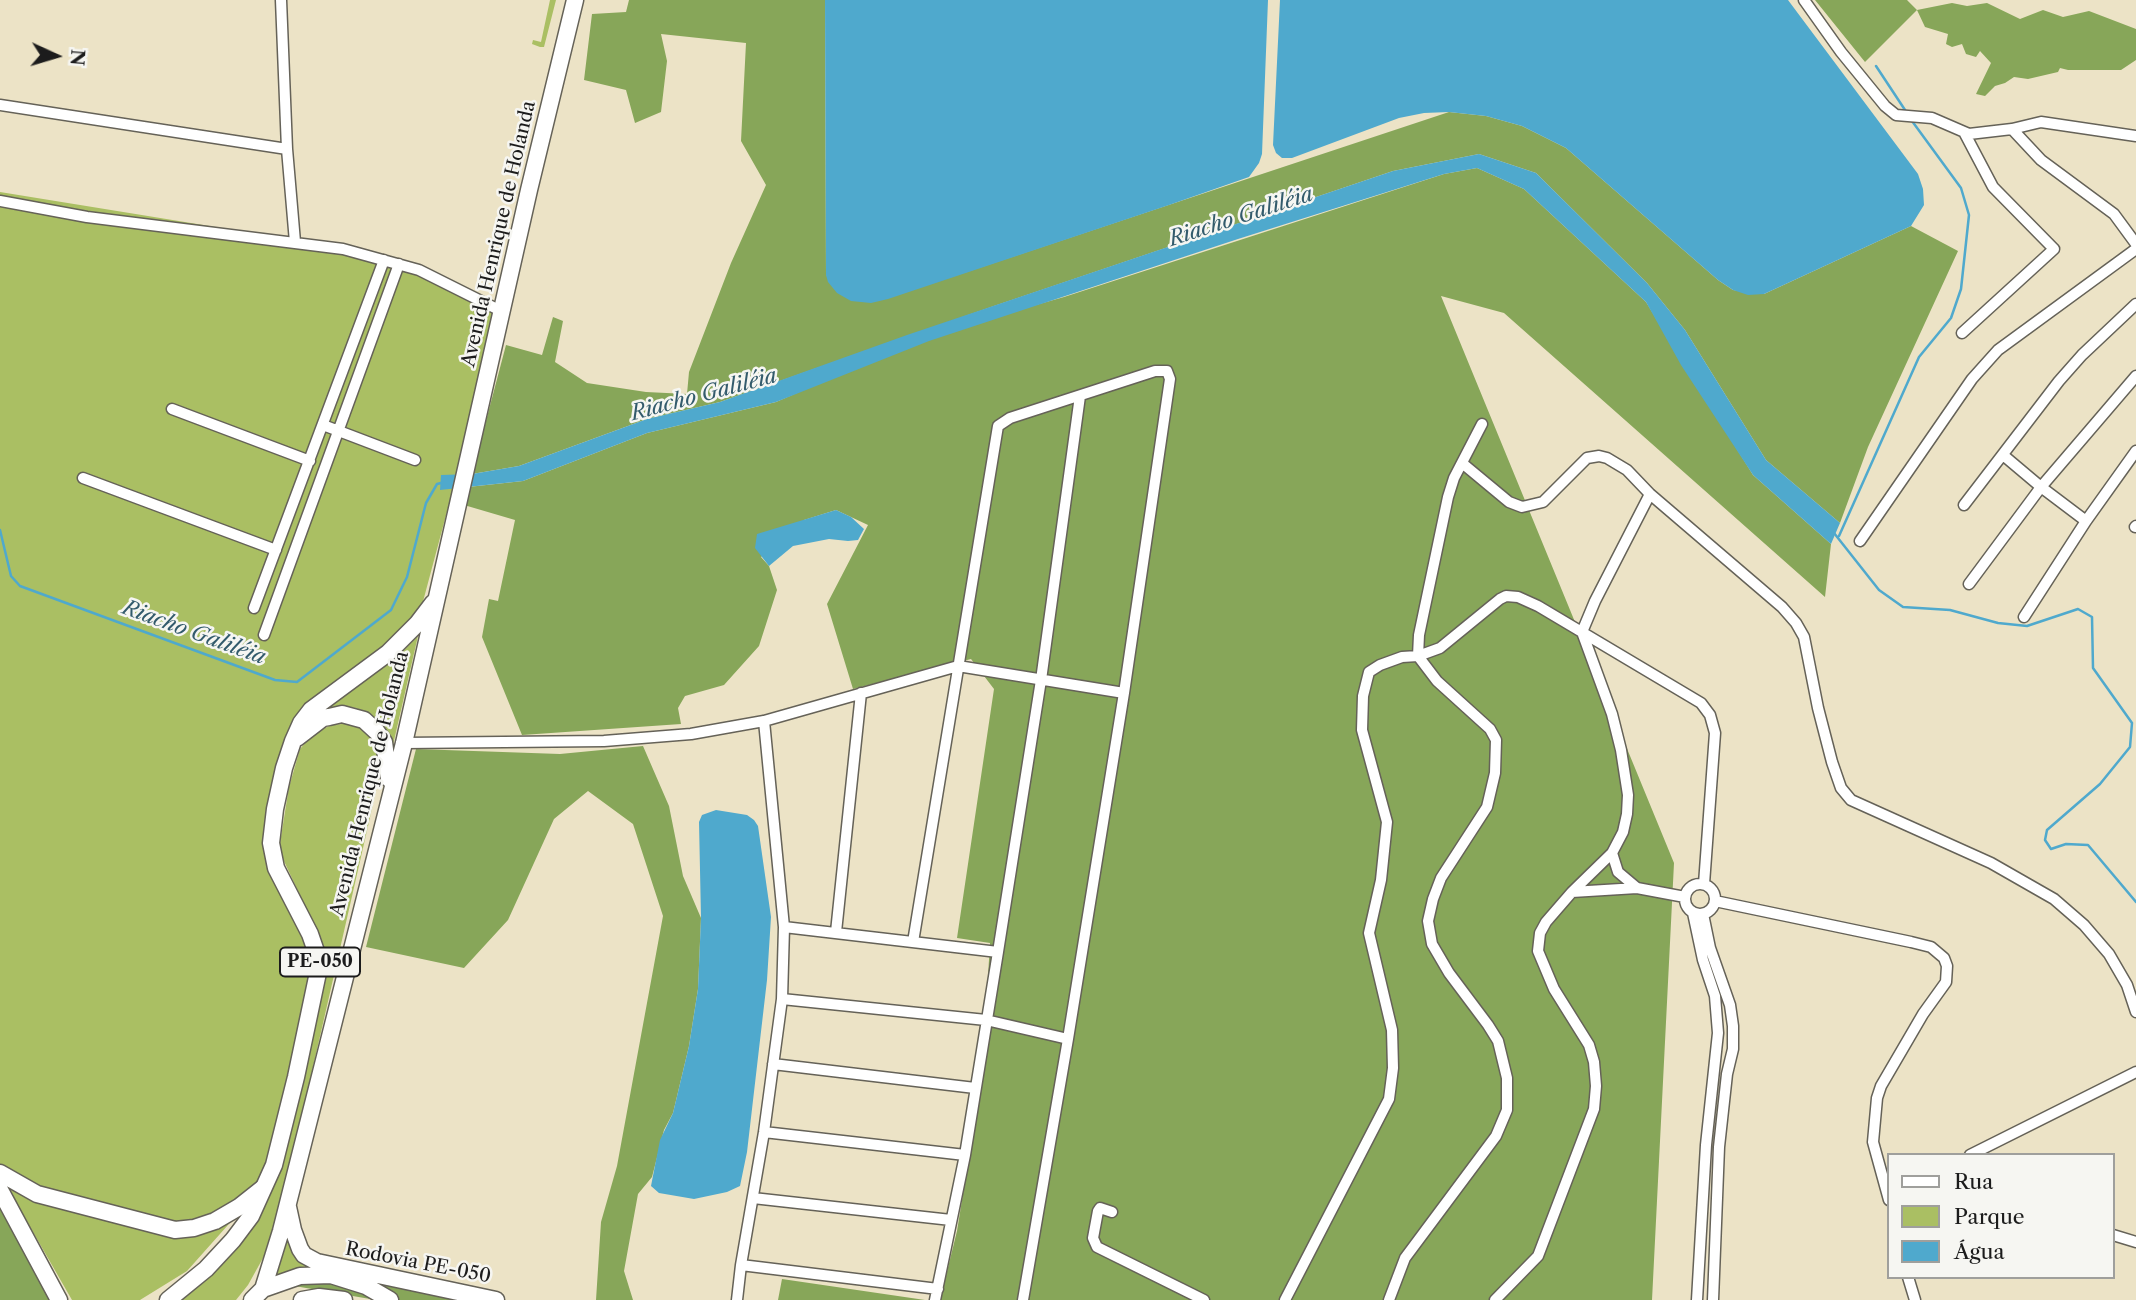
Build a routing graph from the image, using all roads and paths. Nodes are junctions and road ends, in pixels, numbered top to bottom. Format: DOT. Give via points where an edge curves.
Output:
graph roads {
  1 [pos="281,0"];
  2 [pos="575,0"];
  3 [pos="1804,0"];
  4 [pos="0,104"];
  5 [pos="2012,129"];
  6 [pos="1964,132"];
  7 [pos="2136,136"];
  8 [pos="287,149"];
  9 [pos="0,201"];
  10 [pos="295,242"];
  11 [pos="2136,247"];
  12 [pos="384,260"];
  13 [pos="399,264"];
  14 [pos="2136,304"];
  15 [pos="503,312"];
  16 [pos="1962,333"];
  17 [pos="352,348"];
  18 [pos="367,352"];
  19 [pos="2136,376"];
  20 [pos="1080,396"];
  21 [pos="172,409"];
  22 [pos="1482,424"];
  23 [pos="323,425"];
  24 [pos="338,431"];
  25 [pos="2136,451"];
  26 [pos="2003,455"];
  27 [pos="415,460"];
  28 [pos="310,461"];
  29 [pos="1462,463"];
  30 [pos="83,478"];
  31 [pos="2041,487"];
  32 [pos="1650,494"];
  33 [pos="1964,505"];
  34 [pos="2087,520"];
  35 [pos="1860,541"];
  36 [pos="276,550"];
  37 [pos="1969,584"];
  38 [pos="436,600"];
  39 [pos="254,608"];
  40 [pos="2024,617"];
  41 [pos="1582,632"];
  42 [pos="264,635"];
  43 [pos="1418,656"];
  44 [pos="958,666"];
  45 [pos="1041,680"];
  46 [pos="862,693"];
  47 [pos="1124,693"];
  48 [pos="764,721"];
  49 [pos="293,741"];
  50 [pos="404,743"];
  51 [pos="389,797"];
  52 [pos="1612,853"];
  53 [pos="1704,884"];
  54 [pos="1637,888"];
  55 [pos="1572,892"];
  56 [pos="1685,897"];
  57 [pos="1715,901"];
  58 [pos="1698,914"];
  59 [pos="784,927"];
  60 [pos="836,932"];
  61 [pos="913,942"];
  62 [pos="998,952"];
  63 [pos="782,999"];
  64 [pos="2136,1012"];
  65 [pos="986,1020"];
  66 [pos="1068,1039"];
  67 [pos="773,1065"];
  68 [pos="2136,1072"];
  69 [pos="975,1088"];
  70 [pos="764,1132"];
  71 [pos="1974,1153"];
  72 [pos="965,1155"];
  73 [pos="0,1172"];
  74 [pos="1885,1173"];
  75 [pos="263,1188"];
  76 [pos="0,1191"];
  77 [pos="1888,1193"];
  78 [pos="753,1198"];
  79 [pos="288,1202"];
  80 [pos="1112,1212"];
  81 [pos="951,1220"];
  82 [pos="2115,1236"];
  83 [pos="2136,1242"];
  84 [pos="741,1265"];
  85 [pos="1908,1279"];
  86 [pos="257,1295"];
  87 [pos="936,1295"];
  88 [pos="1913,1299"];
  89 [pos="59,1300"];
  90 [pos="168,1300"];
  91 [pos="302,1300"];
  92 [pos="344,1300"];
  93 [pos="390,1300"];
  94 [pos="496,1300"];
  95 [pos="737,1300"];
  96 [pos="1023,1300"];
  97 [pos="1204,1300"];
  98 [pos="1285,1300"];
  99 [pos="1389,1300"];
  100 [pos="1495,1300"];
  101 [pos="1697,1300"];
  102 [pos="1713,1300"];
  1 -- 8 [label="street"];
  2 -- 15 [label="main road, Avenida Henrique de Holanda"];
  3 -- 6 [label="street" via="1891,112 1932,118"];
  4 -- 8 [label="street"];
  5 -- 6 [label="street"];
  5 -- 7 [label="street" via="2041,121"];
  5 -- 11 [label="street" via="2041,160 2114,214"];
  6 -- 16 [label="street" via="1993,187 2053,249"];
  8 -- 10 [label="street"];
  9 -- 10 [label="street"];
  10 -- 12 [label="street"];
  11 -- 35 [label="street" via="1998,350 1972,379"];
  12 -- 13 [label="street"];
  12 -- 17 [label="street"];
  13 -- 15 [label="street"];
  13 -- 18 [label="street"];
  14 -- 26 [label="street" via="2074,363"];
  15 -- 38 [label="main road, Avenida Henrique de Holanda"];
  17 -- 18 [label="street"];
  17 -- 23 [label="street"];
  18 -- 24 [label="street"];
  19 -- 31 [label="street"];
  20 -- 44 [label="street" via="998,426"];
  20 -- 45 [label="street"];
  20 -- 47 [label="street" via="1155,371 1170,374"];
  21 -- 28 [label="street"];
  22 -- 29 [label="street"];
  23 -- 24 [label="street"];
  23 -- 28 [label="street"];
  24 -- 27 [label="street"];
  24 -- 42 [label="street"];
  25 -- 34 [label="street"];
  26 -- 31 [label="street"];
  26 -- 33 [label="street"];
  28 -- 36 [label="street"];
  29 -- 32 [label="street" via="1509,502 1522,507 1543,502 1587,458 1599,456 1615,461"];
  29 -- 43 [label="street" via="1445,509"];
  30 -- 36 [label="street"];
  31 -- 34 [label="street"];
  31 -- 37 [label="street"];
  32 -- 41 [label="street"];
  32 -- 64 [label="street" via="1796,622 1804,637 1832,762 1841,788 1851,800 1991,863 2054,899 2109,954"];
  34 -- 40 [label="street"];
  36 -- 39 [label="street"];
  38 -- 49 [label="main road, Avenida Henrique de Holanda" via="388,653 311,710"];
  38 -- 50 [label="main road, Avenida Henrique de Holanda"];
  41 -- 43 [label="street" via="1538,606 1506,596 1445,645"];
  41 -- 52 [label="street" via="1612,714 1626,775 1627,814"];
  41 -- 53 [label="street" via="1701,703 1710,715 1715,733"];
  43 -- 98 [label="street" via="1402,657 1369,672 1363,696 1362,730 1387,822 1369,933 1392,1030 1389,1099"];
  43 -- 99 [label="street" via="1496,740 1487,807 1441,878 1428,921 1432,944 1497,1041 1508,1094 1503,1125 1405,1258"];
  44 -- 45 [label="street"];
  44 -- 46 [label="street"];
  44 -- 61 [label="street"];
  45 -- 47 [label="street"];
  45 -- 62 [label="street"];
  46 -- 48 [label="street"];
  46 -- 60 [label="street"];
  47 -- 66 [label="street"];
  48 -- 50 [label="street" via="691,734 604,741"];
  48 -- 59 [label="street"];
  49 -- 51 [label="main road" via="329,717 342,714 364,720 384,742"];
  49 -- 75 [label="main road, Avenida Henrique de Holanda / PE-050" via="271,843 276,868 320,962 280,1141"];
  50 -- 51 [label="main road, Avenida Henrique de Holanda"];
  51 -- 79 [label="main road, Avenida Henrique de Holanda / PE-050"];
  52 -- 54 [label="street" via="1618,872"];
  52 -- 55 [label="street"];
  53 -- 56 [label="street" via="1691,886"];
  53 -- 57 [label="street"];
  54 -- 55 [label="street"];
  54 -- 56 [label="street"];
  55 -- 100 [label="street" via="1546,922 1538,951 1554,989 1589,1045 1595,1074 1594,1109 1538,1256"];
  56 -- 58 [label="street" via="1686,907"];
  57 -- 58 [label="street" via="1711,910"];
  57 -- 74 [label="street" via="1911,942 1931,947 1944,958 1945,982 1881,1086 1873,1142"];
  58 -- 101 [label="street" via="1718,1032"];
  58 -- 102 [label="street" via="1730,1004 1733,1026 1720,1147"];
  59 -- 60 [label="street"];
  59 -- 63 [label="street"];
  60 -- 61 [label="street"];
  61 -- 62 [label="street"];
  62 -- 65 [label="street"];
  63 -- 65 [label="street"];
  63 -- 67 [label="street"];
  65 -- 66 [label="street"];
  65 -- 69 [label="street"];
  66 -- 96 [label="street"];
  67 -- 69 [label="street"];
  67 -- 70 [label="street"];
  68 -- 71 [label="street"];
  69 -- 72 [label="street"];
  70 -- 72 [label="street"];
  70 -- 78 [label="street"];
  72 -- 81 [label="street"];
  73 -- 75 [label="main road" via="37,1194 175,1230 215,1221"];
  74 -- 77 [label="street"];
  75 -- 90 [label="main road, Avenida Henrique de Holanda / PE-050" via="251,1216 233,1240"];
  76 -- 89 [label="main road"];
  78 -- 81 [label="street"];
  78 -- 84 [label="street"];
  79 -- 86 [label="main road, Avenida Henrique de Holanda / PE-050"];
  79 -- 94 [label="main road, Rodovia PE-050 / PE-050" via="304,1255 317,1262"];
  80 -- 97 [label="street" via="1098,1211 1093,1238 1097,1247"];
  81 -- 87 [label="street"];
  82 -- 83 [label="street"];
  84 -- 87 [label="street"];
  84 -- 95 [label="street"];
  85 -- 88 [label="street"];
  86 -- 93 [label="main road, Rodovia PE-050 / PE-050" via="300,1276 331,1275 366,1286"];
  91 -- 92 [label="main road"];
}
